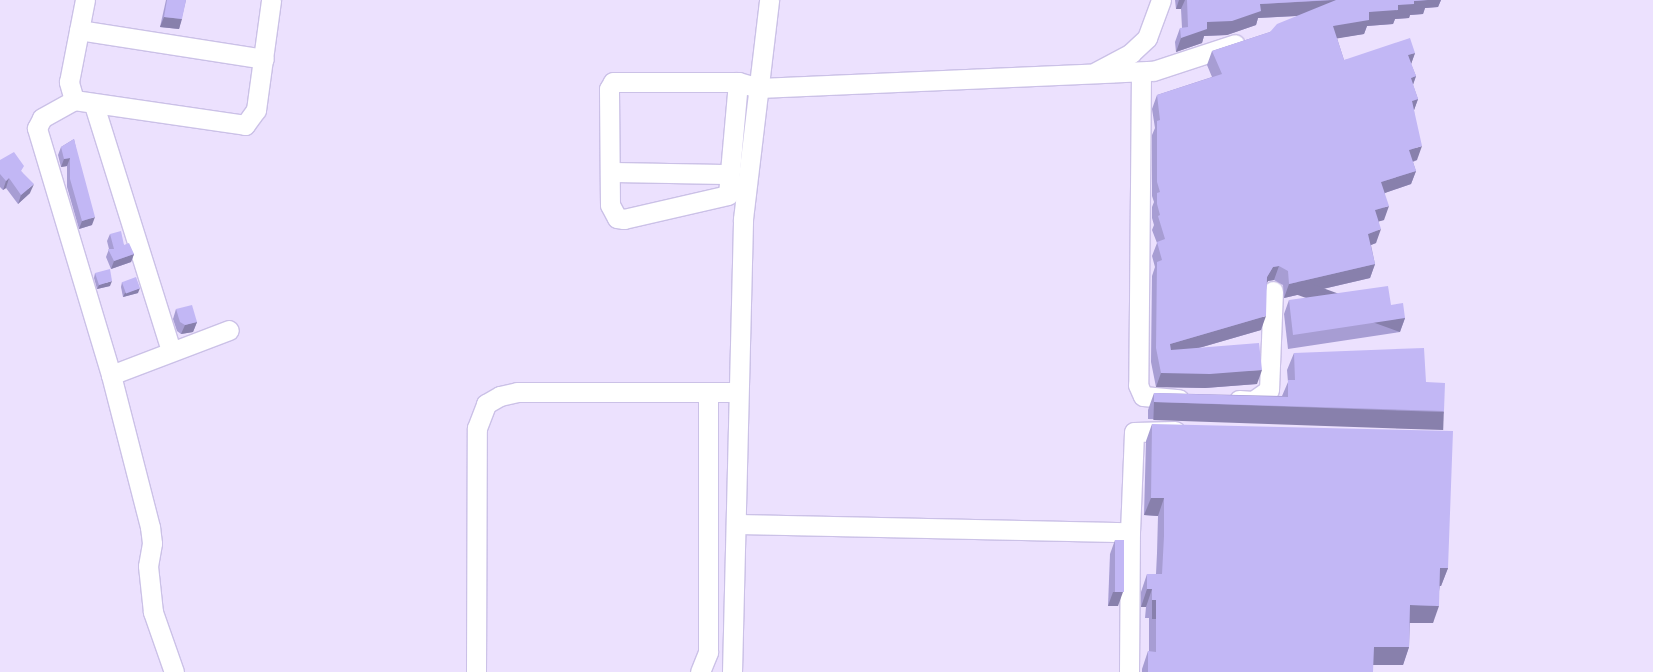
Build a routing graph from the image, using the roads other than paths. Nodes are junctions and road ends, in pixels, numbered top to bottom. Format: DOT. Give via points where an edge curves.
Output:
graph roads {
  1 [pos="85,0"];
  2 [pos="271,0"];
  3 [pos="769,0"];
  4 [pos="1161,0"];
  5 [pos="79,30"];
  6 [pos="1252,38"];
  7 [pos="264,59"];
  8 [pos="1141,72"];
  9 [pos="1093,74"];
  10 [pos="738,82"];
  11 [pos="759,88"];
  12 [pos="74,100"];
  13 [pos="94,105"];
  14 [pos="610,172"];
  15 [pos="728,174"];
  16 [pos="1273,291"];
  17 [pos="229,330"];
  18 [pos="171,351"];
  19 [pos="111,375"];
  20 [pos="708,392"];
  21 [pos="738,392"];
  22 [pos="1196,432"];
  23 [pos="736,524"];
  24 [pos="1130,532"];
  25 [pos="174,672"];
  26 [pos="476,672"];
  27 [pos="700,672"];
  28 [pos="732,672"];
  29 [pos="1129,672"];
  1 -- 5 [label="street"];
  2 -- 7 [label="street"];
  3 -- 11 [label="street"];
  4 -- 9 [label="street" via="1147,38 1131,53"];
  5 -- 7 [label="street"];
  5 -- 12 [label="street" via="69,82"];
  6 -- 8 [label="street" via="1164,68"];
  7 -- 13 [label="street" via="256,110 245,125"];
  8 -- 9 [label="street"];
  8 -- 16 [label="street" via="1138,386 1144,396 1253,400 1269,390"];
  9 -- 11 [label="street"];
  10 -- 11 [label="street"];
  10 -- 14 [label="street" via="611,83"];
  10 -- 15 [label="street"];
  11 -- 21 [label="street" via="743,219"];
  12 -- 13 [label="street"];
  12 -- 19 [label="street" via="42,118 37,128"];
  13 -- 18 [label="street"];
  14 -- 15 [label="street"];
  14 -- 15 [label="street" via="611,210 620,219 724,198 728,192"];
  17 -- 18 [label="street"];
  18 -- 19 [label="street"];
  19 -- 25 [label="street" via="151,534 148,566 152,612"];
  20 -- 21 [label="street"];
  20 -- 26 [label="street" via="517,392 486,404 477,428"];
  20 -- 27 [label="street" via="708,652"];
  21 -- 23 [label="street"];
  22 -- 24 [label="street" via="1135,431"];
  23 -- 24 [label="street"];
  23 -- 28 [label="street"];
  24 -- 29 [label="street"];
}
